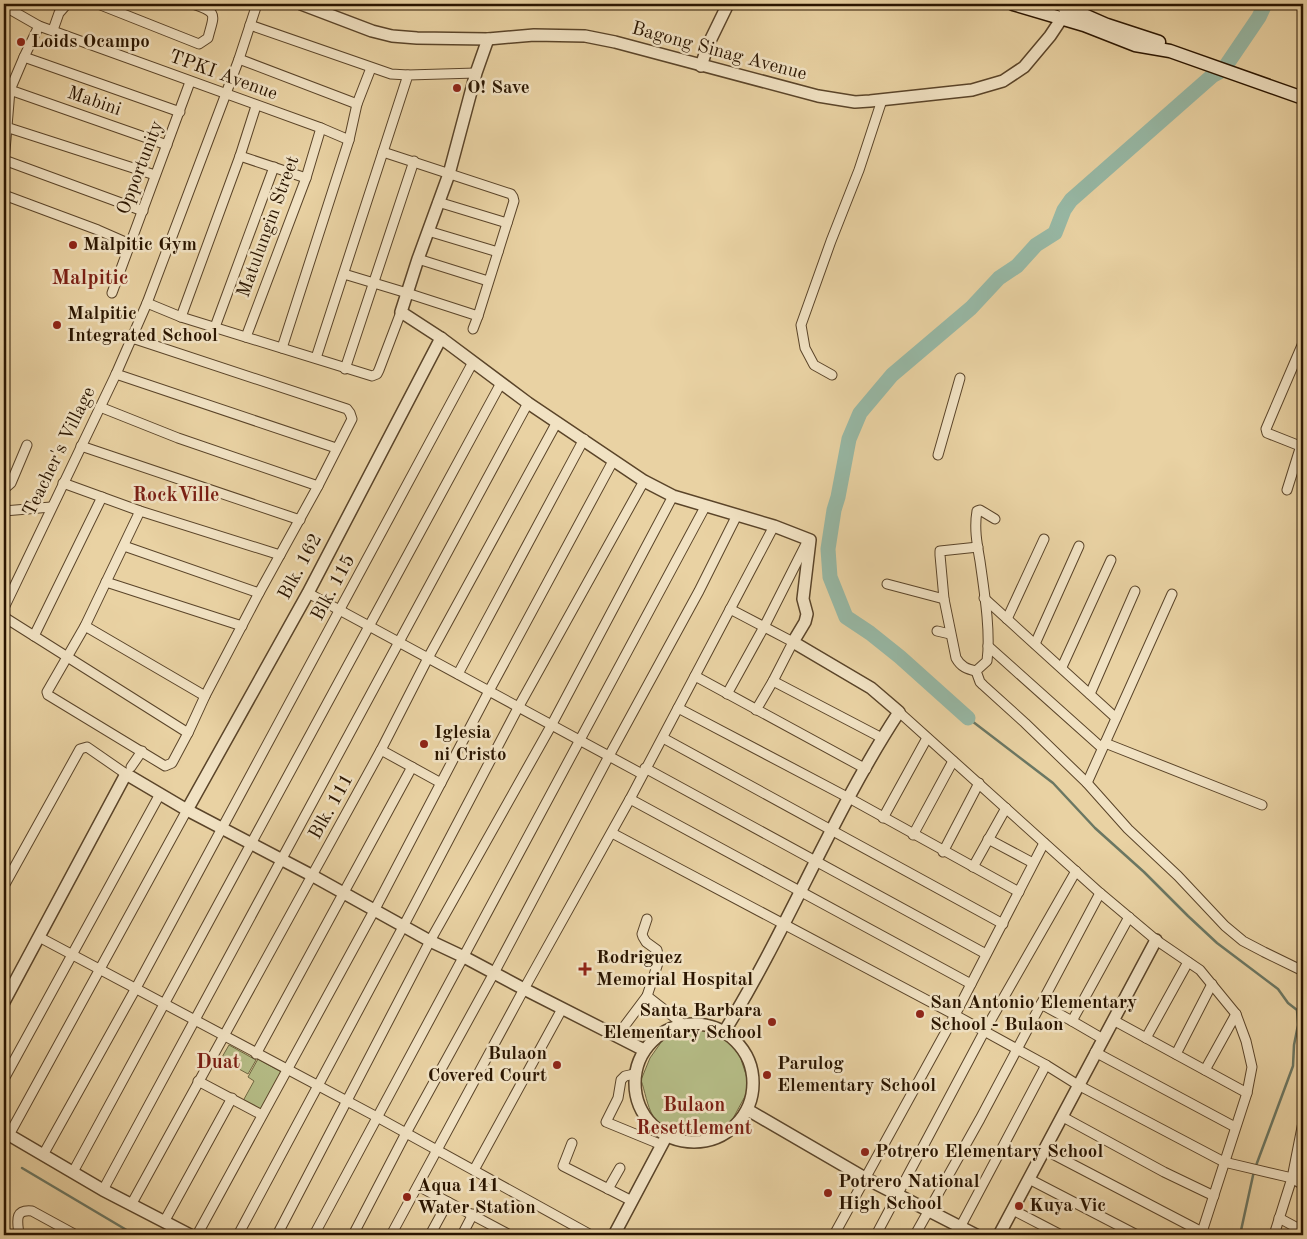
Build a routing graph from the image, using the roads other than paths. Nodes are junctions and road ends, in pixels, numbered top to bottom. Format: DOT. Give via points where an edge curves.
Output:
graph roads {
  1 [pos="67,4"];
  2 [pos="98,4"];
  3 [pos="193,4"];
  4 [pos="257,4"];
  5 [pos="301,4"];
  6 [pos="728,4"];
  7 [pos="1013,4"];
  8 [pos="4,6"];
  9 [pos="1063,10"];
  10 [pos="250,24"];
  11 [pos="39,26"];
  12 [pos="53,30"];
  13 [pos="488,39"];
  14 [pos="1171,49"];
  15 [pos="24,56"];
  16 [pos="239,59"];
  17 [pos="701,66"];
  18 [pos="371,68"];
  19 [pos="476,73"];
  20 [pos="408,75"];
  21 [pos="190,82"];
  22 [pos="1271,83"];
  23 [pos="10,90"];
  24 [pos="1303,92"];
  25 [pos="225,94"];
  26 [pos="1303,98"];
  27 [pos="882,100"];
  28 [pos="357,104"];
  29 [pos="256,106"];
  30 [pos="180,112"];
  31 [pos="6,127"];
  32 [pos="321,128"];
  33 [pos="349,140"];
  34 [pos="167,145"];
  35 [pos="383,152"];
  36 [pos="240,156"];
  37 [pos="414,161"];
  38 [pos="4,162"];
  39 [pos="274,167"];
  40 [pos="449,174"];
  41 [pos="155,175"];
  42 [pos="306,178"];
  43 [pos="4,195"];
  44 [pos="438,202"];
  45 [pos="143,211"];
  46 [pos="507,223"];
  47 [pos="428,231"];
  48 [pos="130,244"];
  49 [pos="498,252"];
  50 [pos="418,259"];
  51 [pos="344,274"];
  52 [pos="488,281"];
  53 [pos="374,283"];
  54 [pos="407,293"];
  55 [pos="112,294"];
  56 [pos="147,303"];
  57 [pos="401,312"];
  58 [pos="181,316"];
  59 [pos="478,316"];
  60 [pos="215,327"];
  61 [pos="473,329"];
  62 [pos="246,337"];
  63 [pos="132,338"];
  64 [pos="441,338"];
  65 [pos="1303,343"];
  66 [pos="282,348"];
  67 [pos="316,358"];
  68 [pos="473,362"];
  69 [pos="345,369"];
  70 [pos="116,374"];
  71 [pos="832,375"];
  72 [pos="960,378"];
  73 [pos="501,383"];
  74 [pos="528,403"];
  75 [pos="100,407"];
  76 [pos="557,422"];
  77 [pos="584,440"];
  78 [pos="1302,443"];
  79 [pos="27,445"];
  80 [pos="81,446"];
  81 [pos="336,448"];
  82 [pos="938,455"];
  83 [pos="613,461"];
  84 [pos="644,481"];
  85 [pos="63,483"];
  86 [pos="318,486"];
  87 [pos="4,489"];
  88 [pos="1286,490"];
  89 [pos="674,496"];
  90 [pos="102,497"];
  91 [pos="51,507"];
  92 [pos="706,507"];
  93 [pos="140,511"];
  94 [pos="5,514"];
  95 [pos="737,515"];
  96 [pos="995,518"];
  97 [pos="300,520"];
  98 [pos="774,526"];
  99 [pos="808,539"];
  100 [pos="1044,539"];
  101 [pos="124,546"];
  102 [pos="1080,546"];
  103 [pos="978,547"];
  104 [pos="280,555"];
  105 [pos="1111,560"];
  106 [pos="106,582"];
  107 [pos="887,584"];
  108 [pos="1136,591"];
  109 [pos="259,593"];
  110 [pos="308,593"];
  111 [pos="1172,594"];
  112 [pos="984,598"];
  113 [pos="944,599"];
  114 [pos="4,608"];
  115 [pos="730,608"];
  116 [pos="340,610"];
  117 [pos="4,617"];
  118 [pos="1007,619"];
  119 [pos="85,626"];
  120 [pos="242,626"];
  121 [pos="369,626"];
  122 [pos="764,627"];
  123 [pos="937,631"];
  124 [pos="950,634"];
  125 [pos="34,636"];
  126 [pos="399,641"];
  127 [pos="793,642"];
  128 [pos="1035,644"];
  129 [pos="988,646"];
  130 [pos="66,658"];
  131 [pos="428,658"];
  132 [pos="1062,667"];
  133 [pos="976,671"];
  134 [pos="458,674"];
  135 [pos="694,676"];
  136 [pos="774,681"];
  137 [pos="489,691"];
  138 [pos="727,694"];
  139 [pos="1090,694"];
  140 [pos="205,696"];
  141 [pos="518,706"];
  142 [pos="678,708"];
  143 [pos="756,710"];
  144 [pos="898,712"];
  145 [pos="1116,718"];
  146 [pos="551,726"];
  147 [pos="188,733"];
  148 [pos="663,738"];
  149 [pos="882,738"];
  150 [pos="927,738"];
  151 [pos="580,741"];
  152 [pos="1104,745"];
  153 [pos="381,750"];
  154 [pos="142,751"];
  155 [pos="609,756"];
  156 [pos="953,761"];
  157 [pos="412,767"];
  158 [pos="866,769"];
  159 [pos="129,770"];
  160 [pos="644,771"];
  161 [pos="441,783"];
  162 [pos="979,783"];
  163 [pos="1087,783"];
  164 [pos="160,794"];
  165 [pos="849,798"];
  166 [pos="630,799"];
  167 [pos="1262,805"];
  168 [pos="1006,808"];
  169 [pos="187,810"];
  170 [pos="883,818"];
  171 [pos="222,828"];
  172 [pos="832,830"];
  173 [pos="612,833"];
  174 [pos="913,835"];
  175 [pos="988,839"];
  176 [pos="1044,843"];
  177 [pos="251,844"];
  178 [pos="943,852"];
  179 [pos="281,860"];
  180 [pos="816,860"];
  181 [pos="1033,863"];
  182 [pos="973,867"];
  183 [pos="1076,871"];
  184 [pos="313,876"];
  185 [pos="4,886"];
  186 [pos="800,891"];
  187 [pos="1019,892"];
  188 [pos="344,893"];
  189 [pos="1100,893"];
  190 [pos="375,909"];
  191 [pos="1129,917"];
  192 [pos="647,919"];
  193 [pos="784,924"];
  194 [pos="1003,924"];
  195 [pos="404,925"];
  196 [pos="40,937"];
  197 [pos="1156,940"];
  198 [pos="430,941"];
  199 [pos="986,954"];
  200 [pos="72,955"];
  201 [pos="464,957"];
  202 [pos="1188,962"];
  203 [pos="101,971"];
  204 [pos="1303,971"];
  205 [pos="494,973"];
  206 [pos="971,984"];
  207 [pos="1212,984"];
  208 [pos="136,988"];
  209 [pos="524,990"];
  210 [pos="647,996"];
  211 [pos="4,1002"];
  212 [pos="165,1004"];
  213 [pos="1041,1004"];
  214 [pos="562,1009"];
  215 [pos="1236,1014"];
  216 [pos="955,1015"];
  217 [pos="196,1020"];
  218 [pos="1113,1020"];
  219 [pos="1072,1021"];
  220 [pos="684,1025"];
  221 [pos="724,1032"];
  222 [pos="984,1032"];
  223 [pos="223,1036"];
  224 [pos="617,1036"];
  225 [pos="1146,1038"];
  226 [pos="1103,1039"];
  227 [pos="642,1048"];
  228 [pos="1017,1050"];
  229 [pos="1095,1052"];
  230 [pos="256,1054"];
  231 [pos="1176,1054"];
  232 [pos="1046,1065"];
  233 [pos="286,1070"];
  234 [pos="1205,1070"];
  235 [pos="634,1074"];
  236 [pos="4,1078"];
  237 [pos="198,1082"];
  238 [pos="1078,1085"];
  239 [pos="317,1086"];
  240 [pos="1246,1093"];
  241 [pos="232,1098"];
  242 [pos="348,1102"];
  243 [pos="748,1110"];
  244 [pos="262,1114"];
  245 [pos="377,1117"];
  246 [pos="1063,1117"];
  247 [pos="1303,1125"];
  248 [pos="1235,1127"];
  249 [pos="406,1133"];
  250 [pos="7,1134"];
  251 [pos="664,1141"];
  252 [pos="572,1143"];
  253 [pos="436,1150"];
  254 [pos="1045,1150"];
  255 [pos="43,1155"];
  256 [pos="1224,1162"];
  257 [pos="1299,1163"];
  258 [pos="620,1168"];
  259 [pos="474,1170"];
  260 [pos="73,1172"];
  261 [pos="865,1178"];
  262 [pos="1292,1178"];
  263 [pos="1029,1179"];
  264 [pos="1303,1185"];
  265 [pos="418,1186"];
  266 [pos="608,1189"];
  267 [pos="103,1190"];
  268 [pos="898,1194"];
  269 [pos="1214,1196"];
  270 [pos="632,1201"];
  271 [pos="448,1202"];
  272 [pos="131,1206"];
  273 [pos="1013,1210"];
  274 [pos="929,1211"];
  275 [pos="473,1214"];
  276 [pos="1279,1218"];
  277 [pos="164,1222"];
  278 [pos="958,1231"];
  279 [pos="1303,1231"];
  280 [pos="506,1234"];
  281 [pos="1202,1234"];
  282 [pos="19,1235"];
  283 [pos="76,1235"];
  284 [pos="190,1235"];
  285 [pos="197,1235"];
  286 [pos="238,1235"];
  287 [pos="277,1235"];
  288 [pos="314,1235"];
  289 [pos="353,1235"];
  290 [pos="391,1235"];
  291 [pos="430,1235"];
  292 [pos="462,1235"];
  293 [pos="592,1235"];
  294 [pos="614,1235"];
  295 [pos="834,1235"];
  296 [pos="876,1235"];
  297 [pos="915,1235"];
  298 [pos="976,1235"];
  299 [pos="999,1235"];
  300 [pos="1061,1235"];
  301 [pos="1137,1235"];
  302 [pos="1274,1235"];
  1 -- 12 [label="street" via="59,13"];
  2 -- 3 [label="street" via="199,44 208,38 214,16 206,8"];
  4 -- 10 [label="street, Teacher's Village"];
  5 -- 13 [label="street, Bagong Sinag Avenue" via="392,36"];
  6 -- 17 [label="street"];
  7 -- 9 [label="main road"];
  8 -- 11 [label="street, TPKI Avenue"];
  9 -- 14 [label="main road" via="1086,14"];
  9 -- 14 [label="main road" via="1135,45"];
  9 -- 27 [label="street, Bagong Sinag Avenue" via="1024,67 1002,81 972,90"];
  10 -- 16 [label="street, Teacher's Village"];
  10 -- 18 [label="street"];
  11 -- 12 [label="street, TPKI Avenue"];
  11 -- 15 [label="street"];
  12 -- 21 [label="street, TPKI Avenue"];
  13 -- 17 [label="street, Bagong Sinag Avenue" via="534,35 585,36"];
  13 -- 19 [label="street"];
  14 -- 22 [label="main road"];
  15 -- 23 [label="street"];
  15 -- 30 [label="street"];
  16 -- 25 [label="street, Teacher's Village"];
  16 -- 28 [label="street"];
  17 -- 27 [label="street, Bagong Sinag Avenue" via="818,96 855,102"];
  18 -- 20 [label="street"];
  18 -- 28 [label="street"];
  19 -- 20 [label="street"];
  19 -- 40 [label="street"];
  20 -- 35 [label="street"];
  21 -- 25 [label="street, TPKI Avenue"];
  21 -- 30 [label="street, Opportunity"];
  22 -- 24 [label="main road"];
  22 -- 26 [label="main road"];
  23 -- 31 [label="street"];
  23 -- 34 [label="street, Mabini"];
  25 -- 29 [label="street, TPKI Avenue"];
  25 -- 56 [label="street, Teacher's Village"];
  27 -- 71 [label="street" via="802,325 805,348 814,365"];
  28 -- 33 [label="street"];
  29 -- 32 [label="street, TPKI Avenue"];
  29 -- 36 [label="street"];
  30 -- 34 [label="street, Opportunity"];
  31 -- 38 [label="street"];
  31 -- 41 [label="street"];
  32 -- 33 [label="street, TPKI Avenue"];
  32 -- 42 [label="street, Matulungin Street"];
  33 -- 66 [label="street"];
  34 -- 41 [label="street, Opportunity"];
  35 -- 37 [label="street"];
  35 -- 51 [label="street"];
  36 -- 39 [label="street"];
  36 -- 58 [label="street"];
  37 -- 40 [label="street"];
  37 -- 53 [label="street"];
  38 -- 45 [label="street"];
  39 -- 42 [label="street"];
  39 -- 60 [label="street"];
  40 -- 44 [label="street"];
  40 -- 46 [label="street" via="511,194 514,201"];
  41 -- 45 [label="street, Opportunity"];
  42 -- 62 [label="street, Matulungin Street"];
  43 -- 48 [label="street"];
  44 -- 46 [label="street"];
  44 -- 47 [label="street"];
  45 -- 48 [label="street, Opportunity"];
  46 -- 49 [label="street"];
  47 -- 49 [label="street"];
  47 -- 50 [label="street"];
  48 -- 55 [label="street, Opportunity"];
  49 -- 52 [label="street"];
  50 -- 52 [label="street"];
  50 -- 54 [label="street"];
  51 -- 53 [label="street"];
  51 -- 67 [label="street"];
  52 -- 59 [label="street"];
  53 -- 54 [label="street"];
  53 -- 69 [label="street"];
  54 -- 57 [label="street"];
  54 -- 59 [label="street"];
  56 -- 58 [label="street"];
  56 -- 63 [label="street, Teacher's Village"];
  57 -- 64 [label="street"];
  57 -- 69 [label="street" via="377,374 372,376"];
  58 -- 60 [label="street"];
  59 -- 61 [label="street"];
  60 -- 62 [label="street"];
  62 -- 66 [label="street"];
  63 -- 70 [label="street, Teacher's Village"];
  63 -- 81 [label="street" via="347,409 352,419"];
  64 -- 68 [label="street"];
  64 -- 110 [label="street, Blk. 162"];
  65 -- 78 [label="street" via="1266,429 1267,433"];
  66 -- 67 [label="street"];
  67 -- 69 [label="street"];
  68 -- 73 [label="street"];
  68 -- 116 [label="street, Blk. 115"];
  70 -- 75 [label="street, Teacher's Village"];
  70 -- 81 [label="street"];
  72 -- 82 [label="street"];
  73 -- 74 [label="street"];
  73 -- 121 [label="street"];
  74 -- 76 [label="street"];
  74 -- 126 [label="street"];
  75 -- 80 [label="street, Teacher's Village"];
  75 -- 86 [label="street" via="178,438"];
  76 -- 77 [label="street"];
  76 -- 131 [label="street, Blk. 111"];
  77 -- 83 [label="street"];
  77 -- 134 [label="street"];
  78 -- 88 [label="street"];
  79 -- 87 [label="street" via="11,483"];
  80 -- 85 [label="street, Teacher's Village"];
  80 -- 97 [label="street"];
  81 -- 86 [label="street"];
  83 -- 84 [label="street"];
  83 -- 137 [label="street"];
  84 -- 89 [label="street"];
  84 -- 141 [label="street"];
  85 -- 90 [label="street"];
  85 -- 91 [label="street, Teacher's Village"];
  86 -- 97 [label="street"];
  89 -- 92 [label="street"];
  89 -- 146 [label="street"];
  90 -- 93 [label="street"];
  90 -- 125 [label="street"];
  91 -- 94 [label="street"];
  91 -- 114 [label="street, Teacher's Village"];
  92 -- 95 [label="street"];
  92 -- 151 [label="street"];
  93 -- 101 [label="street"];
  93 -- 104 [label="street"];
  95 -- 98 [label="street"];
  95 -- 155 [label="street"];
  96 -- 103 [label="street" via="977,511"];
  97 -- 104 [label="street"];
  98 -- 99 [label="street"];
  98 -- 115 [label="street"];
  99 -- 122 [label="street"];
  99 -- 127 [label="street" via="811,542 803,599 808,614"];
  100 -- 118 [label="street"];
  101 -- 106 [label="street"];
  101 -- 109 [label="street"];
  102 -- 128 [label="street"];
  103 -- 112 [label="street"];
  103 -- 113 [label="street" via="940,551"];
  104 -- 109 [label="street"];
  105 -- 132 [label="street"];
  106 -- 119 [label="street"];
  106 -- 120 [label="street"];
  107 -- 113 [label="street"];
  108 -- 139 [label="street"];
  109 -- 120 [label="street"];
  110 -- 116 [label="street"];
  110 -- 169 [label="street, Blk. 162"];
  111 -- 145 [label="street"];
  112 -- 118 [label="street"];
  112 -- 129 [label="street"];
  113 -- 124 [label="street"];
  115 -- 122 [label="street"];
  115 -- 135 [label="street"];
  116 -- 121 [label="street"];
  116 -- 171 [label="street, Blk. 115"];
  117 -- 125 [label="street"];
  118 -- 128 [label="street"];
  119 -- 130 [label="street"];
  119 -- 140 [label="street"];
  120 -- 140 [label="street"];
  121 -- 126 [label="street"];
  121 -- 177 [label="street"];
  122 -- 127 [label="street"];
  122 -- 138 [label="street"];
  123 -- 124 [label="street"];
  124 -- 133 [label="street" via="960,665"];
  125 -- 130 [label="street"];
  126 -- 131 [label="street"];
  126 -- 179 [label="street"];
  127 -- 136 [label="street"];
  127 -- 144 [label="street" via="871,688"];
  128 -- 132 [label="street"];
  129 -- 133 [label="street" via="986,661"];
  129 -- 152 [label="street"];
  130 -- 147 [label="street"];
  130 -- 154 [label="street" via="48,689 48,695"];
  131 -- 134 [label="street"];
  131 -- 153 [label="street, Blk. 111"];
  132 -- 139 [label="street"];
  133 -- 163 [label="street" via="980,682"];
  134 -- 137 [label="street"];
  135 -- 138 [label="street"];
  135 -- 142 [label="street"];
  136 -- 143 [label="street"];
  136 -- 149 [label="street"];
  137 -- 141 [label="street"];
  137 -- 161 [label="street"];
  138 -- 143 [label="street"];
  139 -- 145 [label="street"];
  140 -- 147 [label="street"];
  141 -- 146 [label="street"];
  141 -- 195 [label="street"];
  142 -- 148 [label="street"];
  142 -- 165 [label="street"];
  143 -- 158 [label="street"];
  144 -- 149 [label="street"];
  144 -- 150 [label="street"];
  145 -- 152 [label="street"];
  146 -- 151 [label="street"];
  146 -- 198 [label="street"];
  147 -- 154 [label="street" via="169,765 165,766"];
  148 -- 160 [label="street"];
  148 -- 172 [label="street"];
  149 -- 158 [label="street"];
  150 -- 156 [label="street"];
  150 -- 170 [label="street"];
  151 -- 155 [label="street"];
  151 -- 201 [label="street"];
  152 -- 163 [label="street"];
  152 -- 167 [label="street"];
  153 -- 157 [label="street"];
  153 -- 184 [label="street, Blk. 111"];
  154 -- 159 [label="street"];
  155 -- 160 [label="street"];
  155 -- 205 [label="street"];
  156 -- 162 [label="street"];
  156 -- 174 [label="street"];
  157 -- 161 [label="street"];
  157 -- 188 [label="street"];
  158 -- 165 [label="street"];
  159 -- 164 [label="street"];
  159 -- 185 [label="street" via="87,747 80,749"];
  159 -- 196 [label="street"];
  160 -- 166 [label="street"];
  160 -- 180 [label="street"];
  161 -- 190 [label="street"];
  162 -- 168 [label="street"];
  162 -- 178 [label="street"];
  163 -- 204 [label="street" via="1122,823 1225,926 1243,941"];
  164 -- 169 [label="street"];
  164 -- 200 [label="street"];
  165 -- 170 [label="street"];
  165 -- 172 [label="street"];
  166 -- 173 [label="street"];
  166 -- 186 [label="street"];
  168 -- 175 [label="street"];
  168 -- 176 [label="street"];
  169 -- 171 [label="street"];
  169 -- 203 [label="street"];
  170 -- 174 [label="street"];
  171 -- 177 [label="street"];
  171 -- 208 [label="street, Blk. 115"];
  172 -- 180 [label="street"];
  172 -- 194 [label="street"];
  173 -- 193 [label="street"];
  173 -- 209 [label="street"];
  174 -- 178 [label="street"];
  175 -- 181 [label="street"];
  175 -- 182 [label="street"];
  176 -- 181 [label="street"];
  176 -- 183 [label="street"];
  177 -- 179 [label="street"];
  177 -- 212 [label="street"];
  178 -- 182 [label="street"];
  179 -- 184 [label="street"];
  179 -- 217 [label="street"];
  180 -- 186 [label="street"];
  180 -- 199 [label="street"];
  181 -- 187 [label="street"];
  182 -- 187 [label="street"];
  183 -- 189 [label="street"];
  183 -- 222 [label="street"];
  184 -- 188 [label="street"];
  184 -- 223 [label="street, Blk. 111"];
  186 -- 193 [label="street"];
  186 -- 206 [label="street"];
  187 -- 194 [label="street"];
  188 -- 190 [label="street"];
  188 -- 230 [label="street"];
  189 -- 191 [label="street"];
  189 -- 213 [label="street"];
  190 -- 195 [label="street"];
  190 -- 233 [label="street"];
  191 -- 197 [label="street"];
  191 -- 219 [label="street"];
  192 -- 210 [label="street" via="642,934 657,950 659,960"];
  193 -- 216 [label="street"];
  193 -- 221 [label="street"];
  194 -- 199 [label="street"];
  195 -- 198 [label="street"];
  195 -- 239 [label="street"];
  196 -- 200 [label="street"];
  196 -- 211 [label="street"];
  197 -- 202 [label="street"];
  197 -- 218 [label="street"];
  198 -- 201 [label="street"];
  198 -- 242 [label="street"];
  199 -- 206 [label="street"];
  200 -- 203 [label="street"];
  200 -- 236 [label="street"];
  201 -- 205 [label="street"];
  201 -- 245 [label="street"];
  202 -- 207 [label="street"];
  202 -- 225 [label="street"];
  203 -- 208 [label="street"];
  203 -- 250 [label="street"];
  205 -- 209 [label="street"];
  205 -- 249 [label="street"];
  206 -- 216 [label="street"];
  207 -- 215 [label="street"];
  207 -- 231 [label="street"];
  208 -- 212 [label="street"];
  208 -- 255 [label="street, Blk. 115"];
  209 -- 214 [label="street"];
  209 -- 253 [label="street"];
  210 -- 220 [label="street"];
  210 -- 224 [label="street"];
  212 -- 217 [label="street"];
  212 -- 260 [label="street"];
  213 -- 219 [label="street"];
  213 -- 228 [label="street"];
  214 -- 224 [label="street"];
  214 -- 259 [label="street"];
  215 -- 234 [label="street"];
  215 -- 240 [label="street" via="1252,1066"];
  216 -- 222 [label="street"];
  216 -- 261 [label="street"];
  217 -- 223 [label="street"];
  217 -- 267 [label="street"];
  218 -- 225 [label="street"];
  218 -- 226 [label="street"];
  219 -- 226 [label="street"];
  220 -- 221 [label="street" via="695,1022"];
  220 -- 227 [label="street" via="658,1034"];
  221 -- 243 [label="street" via="737,1043 748,1060 754,1084"];
  222 -- 228 [label="street"];
  222 -- 268 [label="street"];
  223 -- 230 [label="street"];
  223 -- 237 [label="street, Blk. 111"];
  224 -- 227 [label="street"];
  225 -- 231 [label="street"];
  226 -- 229 [label="street"];
  227 -- 235 [label="street"];
  228 -- 232 [label="street"];
  228 -- 274 [label="street"];
  229 -- 238 [label="street"];
  229 -- 248 [label="street"];
  230 -- 233 [label="street"];
  231 -- 234 [label="street"];
  232 -- 238 [label="street"];
  232 -- 278 [label="street"];
  233 -- 239 [label="street"];
  233 -- 244 [label="street"];
  234 -- 240 [label="street"];
  235 -- 251 [label="street" via="638,1102"];
  235 -- 251 [label="street" via="621,1080 618,1098 606,1122"];
  237 -- 241 [label="street"];
  237 -- 272 [label="street, Blk. 111"];
  238 -- 246 [label="street"];
  238 -- 256 [label="street"];
  239 -- 242 [label="street"];
  239 -- 286 [label="street"];
  240 -- 248 [label="street"];
  241 -- 244 [label="street"];
  241 -- 277 [label="street"];
  242 -- 245 [label="street"];
  242 -- 287 [label="street"];
  243 -- 251 [label="street" via="732,1130 716,1140 693,1144"];
  243 -- 261 [label="street"];
  244 -- 285 [label="street"];
  245 -- 249 [label="street"];
  245 -- 288 [label="street"];
  246 -- 254 [label="street"];
  246 -- 269 [label="street"];
  247 -- 257 [label="street"];
  248 -- 256 [label="street"];
  249 -- 253 [label="street"];
  249 -- 289 [label="street"];
  250 -- 255 [label="street"];
  251 -- 270 [label="street"];
  252 -- 266 [label="street" via="563,1166"];
  253 -- 259 [label="street"];
  253 -- 265 [label="street"];
  254 -- 263 [label="street"];
  254 -- 281 [label="street"];
  255 -- 260 [label="street"];
  256 -- 262 [label="street"];
  256 -- 269 [label="street"];
  257 -- 262 [label="street"];
  258 -- 266 [label="street"];
  259 -- 293 [label="street"];
  260 -- 267 [label="street"];
  261 -- 268 [label="street"];
  261 -- 295 [label="street"];
  262 -- 264 [label="street"];
  262 -- 276 [label="street"];
  263 -- 273 [label="street"];
  263 -- 301 [label="street"];
  265 -- 271 [label="street"];
  265 -- 290 [label="street"];
  266 -- 270 [label="street"];
  267 -- 272 [label="street"];
  268 -- 274 [label="street"];
  268 -- 296 [label="street"];
  269 -- 281 [label="street"];
  270 -- 294 [label="street"];
  271 -- 275 [label="street"];
  271 -- 291 [label="street"];
  272 -- 277 [label="street"];
  273 -- 299 [label="street"];
  273 -- 300 [label="street"];
  274 -- 278 [label="street"];
  274 -- 297 [label="street"];
  275 -- 280 [label="street"];
  275 -- 292 [label="street"];
  276 -- 279 [label="street"];
  276 -- 302 [label="street"];
  277 -- 284 [label="street"];
  278 -- 298 [label="street"];
  282 -- 283 [label="street" via="18,1218 25,1210 32,1210"];
}
